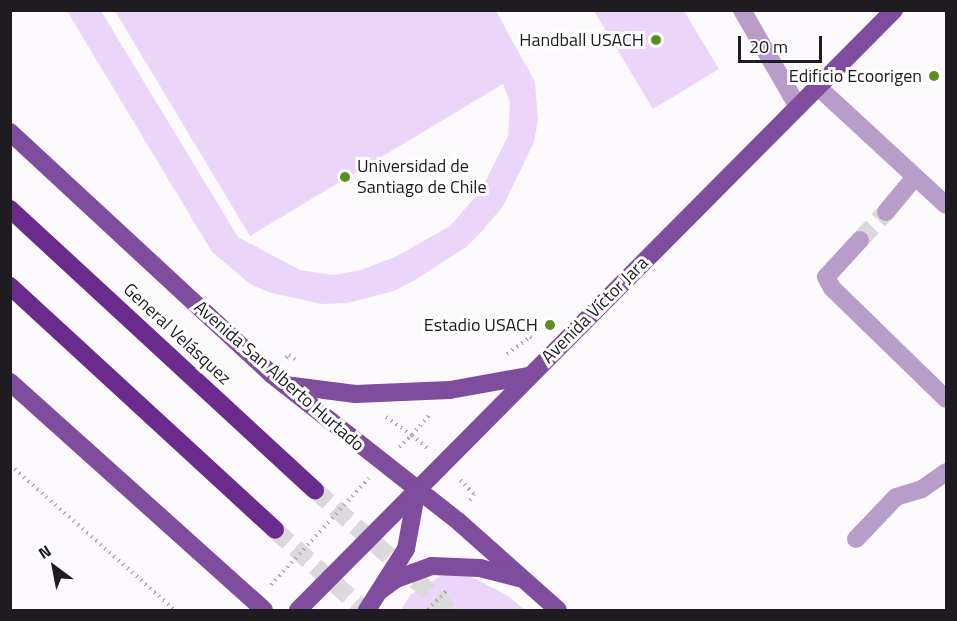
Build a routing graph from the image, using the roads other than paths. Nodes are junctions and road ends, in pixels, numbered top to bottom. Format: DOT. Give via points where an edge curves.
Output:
graph roads {
  1 [pos="742,10"];
  2 [pos="894,10"];
  3 [pos="818,87"];
  4 [pos="798,107"];
  5 [pos="10,132"];
  6 [pos="915,177"];
  7 [pos="946,205"];
  8 [pos="10,209"];
  9 [pos="886,212"];
  10 [pos="860,240"];
  11 [pos="10,286"];
  12 [pos="530,375"];
  13 [pos="10,382"];
  14 [pos="284,385"];
  15 [pos="946,399"];
  16 [pos="946,472"];
  17 [pos="417,489"];
  18 [pos="315,490"];
  19 [pos="275,530"];
  20 [pos="856,540"];
  21 [pos="524,579"];
  22 [pos="381,590"];
  23 [pos="264,610"];
  24 [pos="298,610"];
  25 [pos="367,610"];
  26 [pos="558,610"];
  1 -- 4 [label="street"];
  2 -- 3 [label="main road, Avenida Víctor Jara"];
  3 -- 4 [label="main road, Avenida Víctor Jara"];
  3 -- 6 [label="street"];
  4 -- 12 [label="main road, Avenida Víctor Jara"];
  5 -- 14 [label="main road, Avenida San Alberto Hurtado"];
  6 -- 7 [label="street"];
  6 -- 9 [label="street"];
  8 -- 18 [label="highway, General Velásquez"];
  10 -- 15 [label="street" via="826,278"];
  11 -- 19 [label="highway"];
  12 -- 14 [label="main road" via="487,386 354,394"];
  12 -- 17 [label="main road, Avenida Víctor Jara"];
  13 -- 23 [label="main road"];
  14 -- 17 [label="main road, Avenida San Alberto Hurtado"];
  16 -- 20 [label="street" via="922,489 896,497"];
  17 -- 21 [label="main road, Avenida San Alberto Hurtado"];
  17 -- 22 [label="main road" via="406,549"];
  17 -- 24 [label="main road, Avenida Víctor Jara"];
  21 -- 22 [label="main road" via="452,564 413,571"];
  21 -- 26 [label="main road, Avenida San Alberto Hurtado"];
  22 -- 25 [label="main road"];
}
